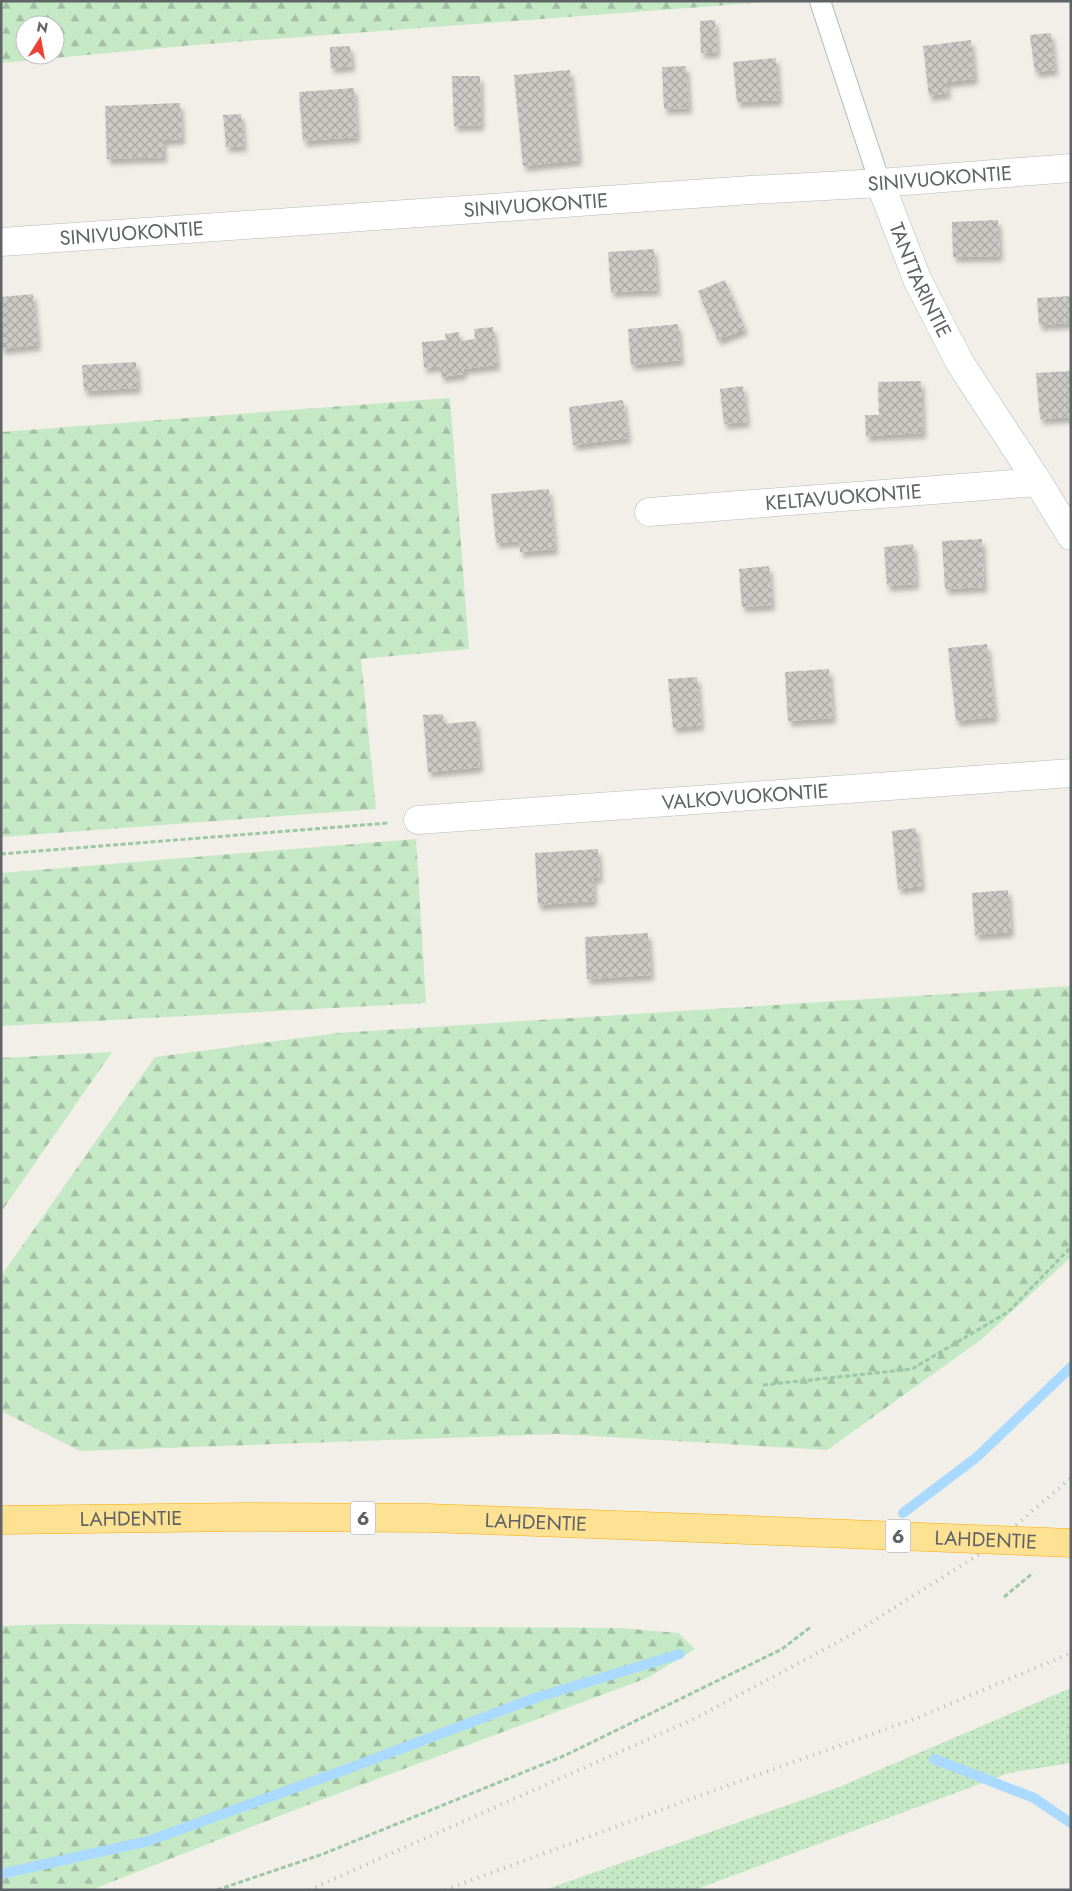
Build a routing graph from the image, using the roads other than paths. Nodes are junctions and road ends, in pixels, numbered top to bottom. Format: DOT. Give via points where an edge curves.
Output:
graph roads {
  1 [pos="820,1"];
  2 [pos="1071,168"];
  3 [pos="880,183"];
  4 [pos="1,242"];
  5 [pos="1038,482"];
  6 [pos="649,512"];
  7 [pos="1071,536"];
  8 [pos="1071,773"];
  9 [pos="418,820"];
  10 [pos="1,1520"];
  11 [pos="1071,1543"];
  1 -- 3 [label="lane, TANTTARINTIE"];
  2 -- 3 [label="street, SINIVUOKONTIE"];
  3 -- 4 [label="street, SINIVUOKONTIE"];
  3 -- 5 [label="street, TANTTARINTIE" via="918,279 960,363"];
  5 -- 6 [label="street, KELTAVUOKONTIE"];
  5 -- 7 [label="street, TANTTARINTIE"];
  8 -- 9 [label="street, VALKOVUOKONTIE"];
  10 -- 11 [label="highway, LAHDENTIE / 6, bridge" via="428,1518"];
}
